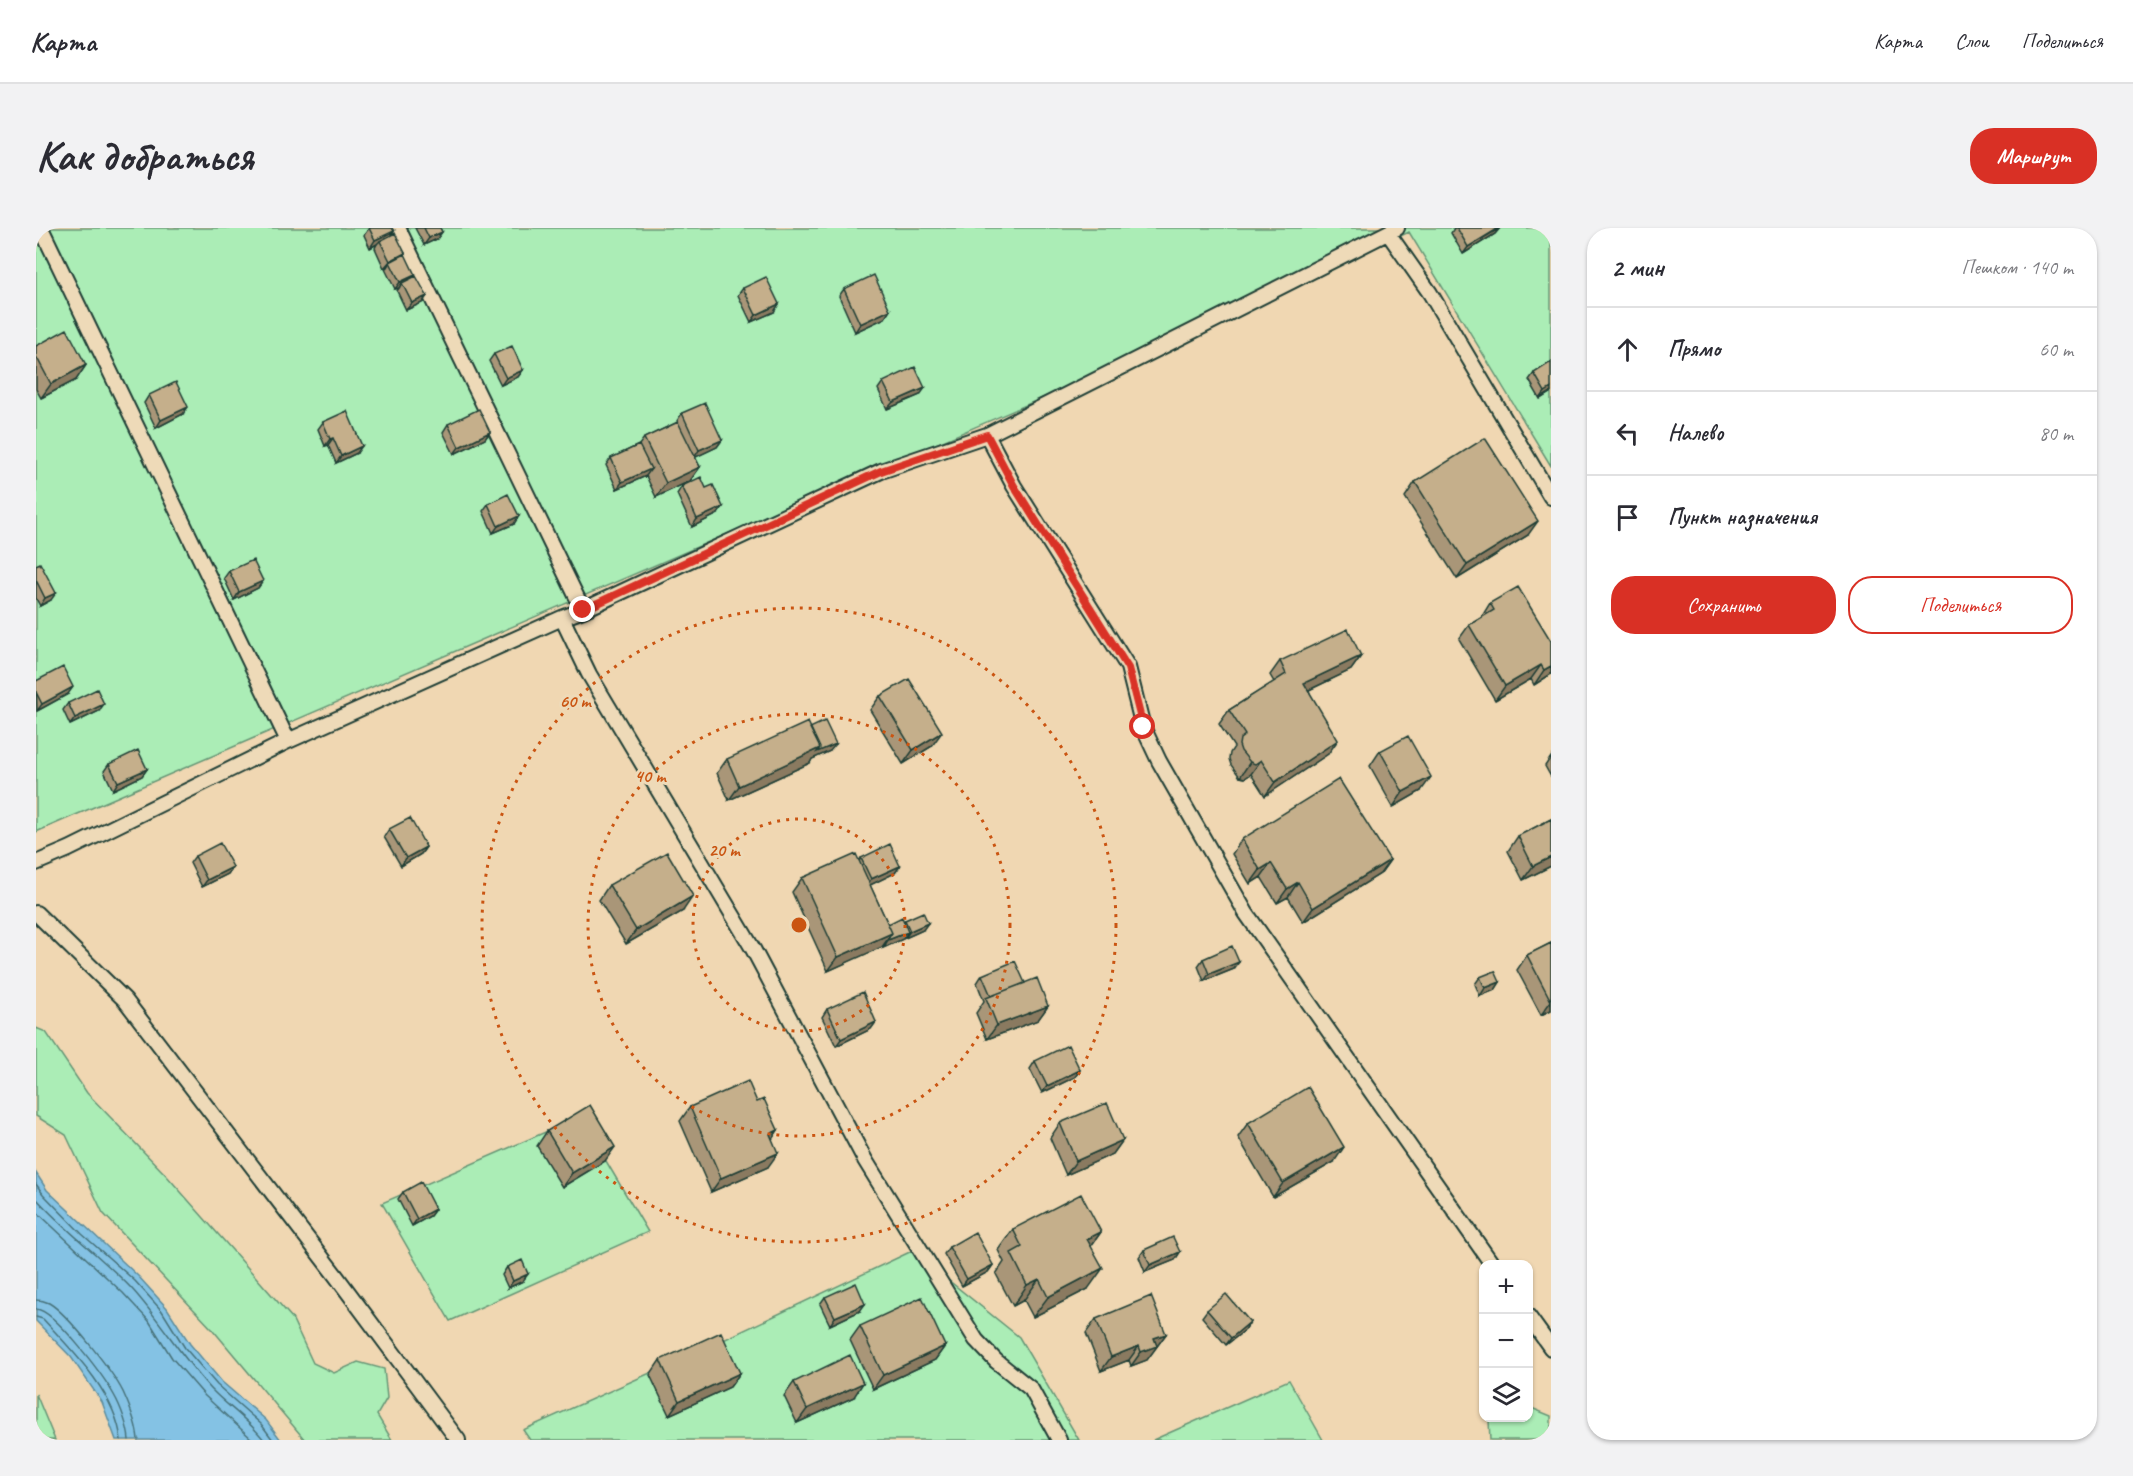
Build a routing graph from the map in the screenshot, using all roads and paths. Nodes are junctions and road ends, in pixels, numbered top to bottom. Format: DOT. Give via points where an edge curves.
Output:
graph roads {
  1 [pos="41,228"];
  2 [pos="398,228"];
  3 [pos="1392,230"];
  4 [pos="987,435"];
  5 [pos="1551,497"];
  6 [pos="583,610"];
  7 [pos="562,618"];
  8 [pos="288,741"];
  9 [pos="36,863"];
  10 [pos="36,913"];
  11 [pos="1489,1260"];
  12 [pos="1533,1323"];
  13 [pos="1551,1348"];
  14 [pos="458,1440"];
  15 [pos="1059,1440"];
  1 -- 8 [label="lane"];
  2 -- 6 [label="lane"];
  3 -- 4 [label="lane"];
  3 -- 5 [label="lane"];
  4 -- 6 [label="lane" via="881,471"];
  4 -- 11 [label="lane" via="1014,486 1128,668 1143,727 1159,762 1246,913"];
  6 -- 7 [label="lane"];
  7 -- 8 [label="lane"];
  7 -- 15 [label="lane" via="589,674 753,949 865,1160 976,1340 1031,1389"];
  8 -- 9 [label="lane"];
  10 -- 14 [label="lane" via="124,1000"];
  12 -- 13 [label="lane"];
}
